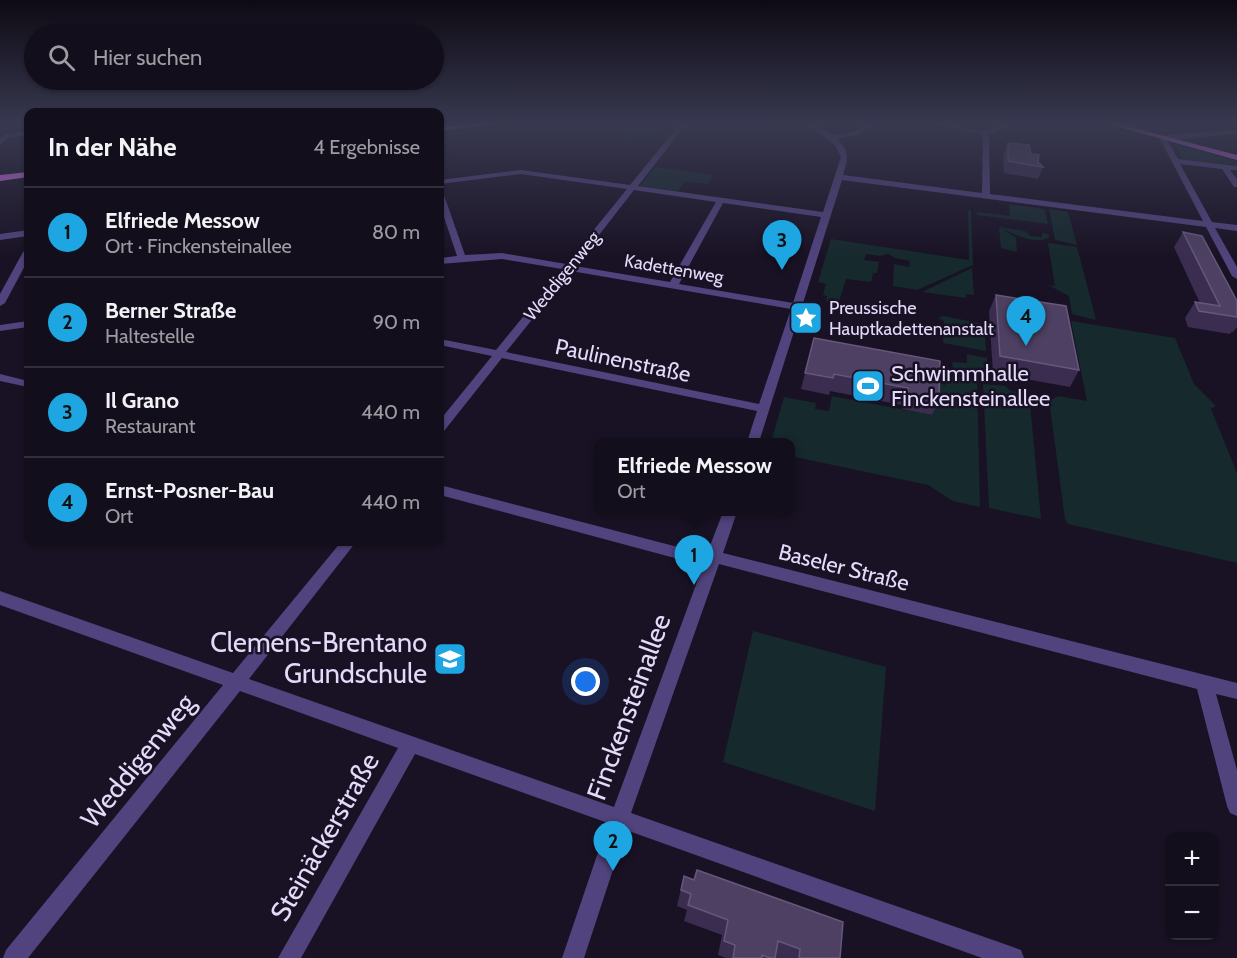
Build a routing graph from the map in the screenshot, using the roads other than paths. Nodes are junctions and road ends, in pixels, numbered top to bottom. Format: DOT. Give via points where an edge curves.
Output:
graph roads {
  1 [pos="648,169"];
  2 [pos="841,169"];
  3 [pos="986,169"];
  4 [pos="1178,169"];
  5 [pos="1227,169"];
  6 [pos="24,175"];
  7 [pos="838,177"];
  8 [pos="0,178"];
  9 [pos="444,181"];
  10 [pos="1237,185"];
  11 [pos="633,188"];
  12 [pos="986,196"];
  13 [pos="721,200"];
  14 [pos="444,206"];
  15 [pos="825,215"];
  16 [pos="1208,224"];
  17 [pos="1237,228"];
  18 [pos="24,234"];
  19 [pos="0,237"];
  20 [pos="462,258"];
  21 [pos="24,259"];
  22 [pos="444,260"];
  23 [pos="569,267"];
  24 [pos="1235,270"];
  25 [pos="673,285"];
  26 [pos="0,303"];
  27 [pos="797,306"];
  28 [pos="24,325"];
  29 [pos="0,328"];
  30 [pos="444,343"];
  31 [pos="499,354"];
  32 [pos="0,377"];
  33 [pos="24,383"];
  34 [pos="764,409"];
  35 [pos="444,424"];
  36 [pos="754,438"];
  37 [pos="444,491"];
  38 [pos="729,516"];
  39 [pos="346,546"];
  40 [pos="714,557"];
  41 [pos="0,598"];
  42 [pos="236,682"];
  43 [pos="1204,683"];
  44 [pos="1237,691"];
  45 [pos="410,745"];
  46 [pos="1237,806"];
  47 [pos="619,819"];
  48 [pos="14,958"];
  49 [pos="289,958"];
  50 [pos="573,958"];
  51 [pos="1013,958"];
  1 -- 11 [label="street, Weddigenweg"];
  2 -- 7 [label="street"];
  3 -- 12 [label="street"];
  4 -- 16 [label="street"];
  5 -- 10 [label="street"];
  6 -- 8 [label="main road"];
  7 -- 12 [label="street"];
  7 -- 15 [label="street"];
  9 -- 11 [label="street" via="519,172"];
  11 -- 13 [label="street"];
  11 -- 23 [label="street, Weddigenweg"];
  12 -- 16 [label="street"];
  13 -- 15 [label="street"];
  13 -- 25 [label="street"];
  14 -- 20 [label="street"];
  15 -- 27 [label="street"];
  16 -- 17 [label="street"];
  16 -- 24 [label="street"];
  18 -- 19 [label="street"];
  20 -- 22 [label="street, Kadettenweg"];
  20 -- 23 [label="street, Kadettenweg" via="502,256"];
  21 -- 26 [label="street"];
  23 -- 25 [label="street, Kadettenweg"];
  23 -- 31 [label="street, Weddigenweg"];
  25 -- 27 [label="street, Kadettenweg"];
  27 -- 34 [label="street"];
  28 -- 29 [label="street"];
  30 -- 31 [label="street, Paulinenstraße"];
  31 -- 34 [label="street, Paulinenstraße"];
  31 -- 35 [label="street, Weddigenweg"];
  32 -- 33 [label="street"];
  34 -- 36 [label="street"];
  37 -- 40 [label="street, Baseler Straße" via="697,558"];
  38 -- 40 [label="street, Finckensteinallee"];
  39 -- 42 [label="street, Weddigenweg"];
  40 -- 43 [label="street, Baseler Straße"];
  40 -- 47 [label="street, Finckensteinallee"];
  41 -- 42 [label="street"];
  42 -- 45 [label="street"];
  42 -- 48 [label="street, Weddigenweg"];
  43 -- 44 [label="street, Baseler Straße"];
  43 -- 46 [label="street"];
  45 -- 47 [label="street"];
  45 -- 49 [label="street, Steinäckerstraße"];
  47 -- 50 [label="street, Finckensteinallee"];
  47 -- 51 [label="street"];
}
